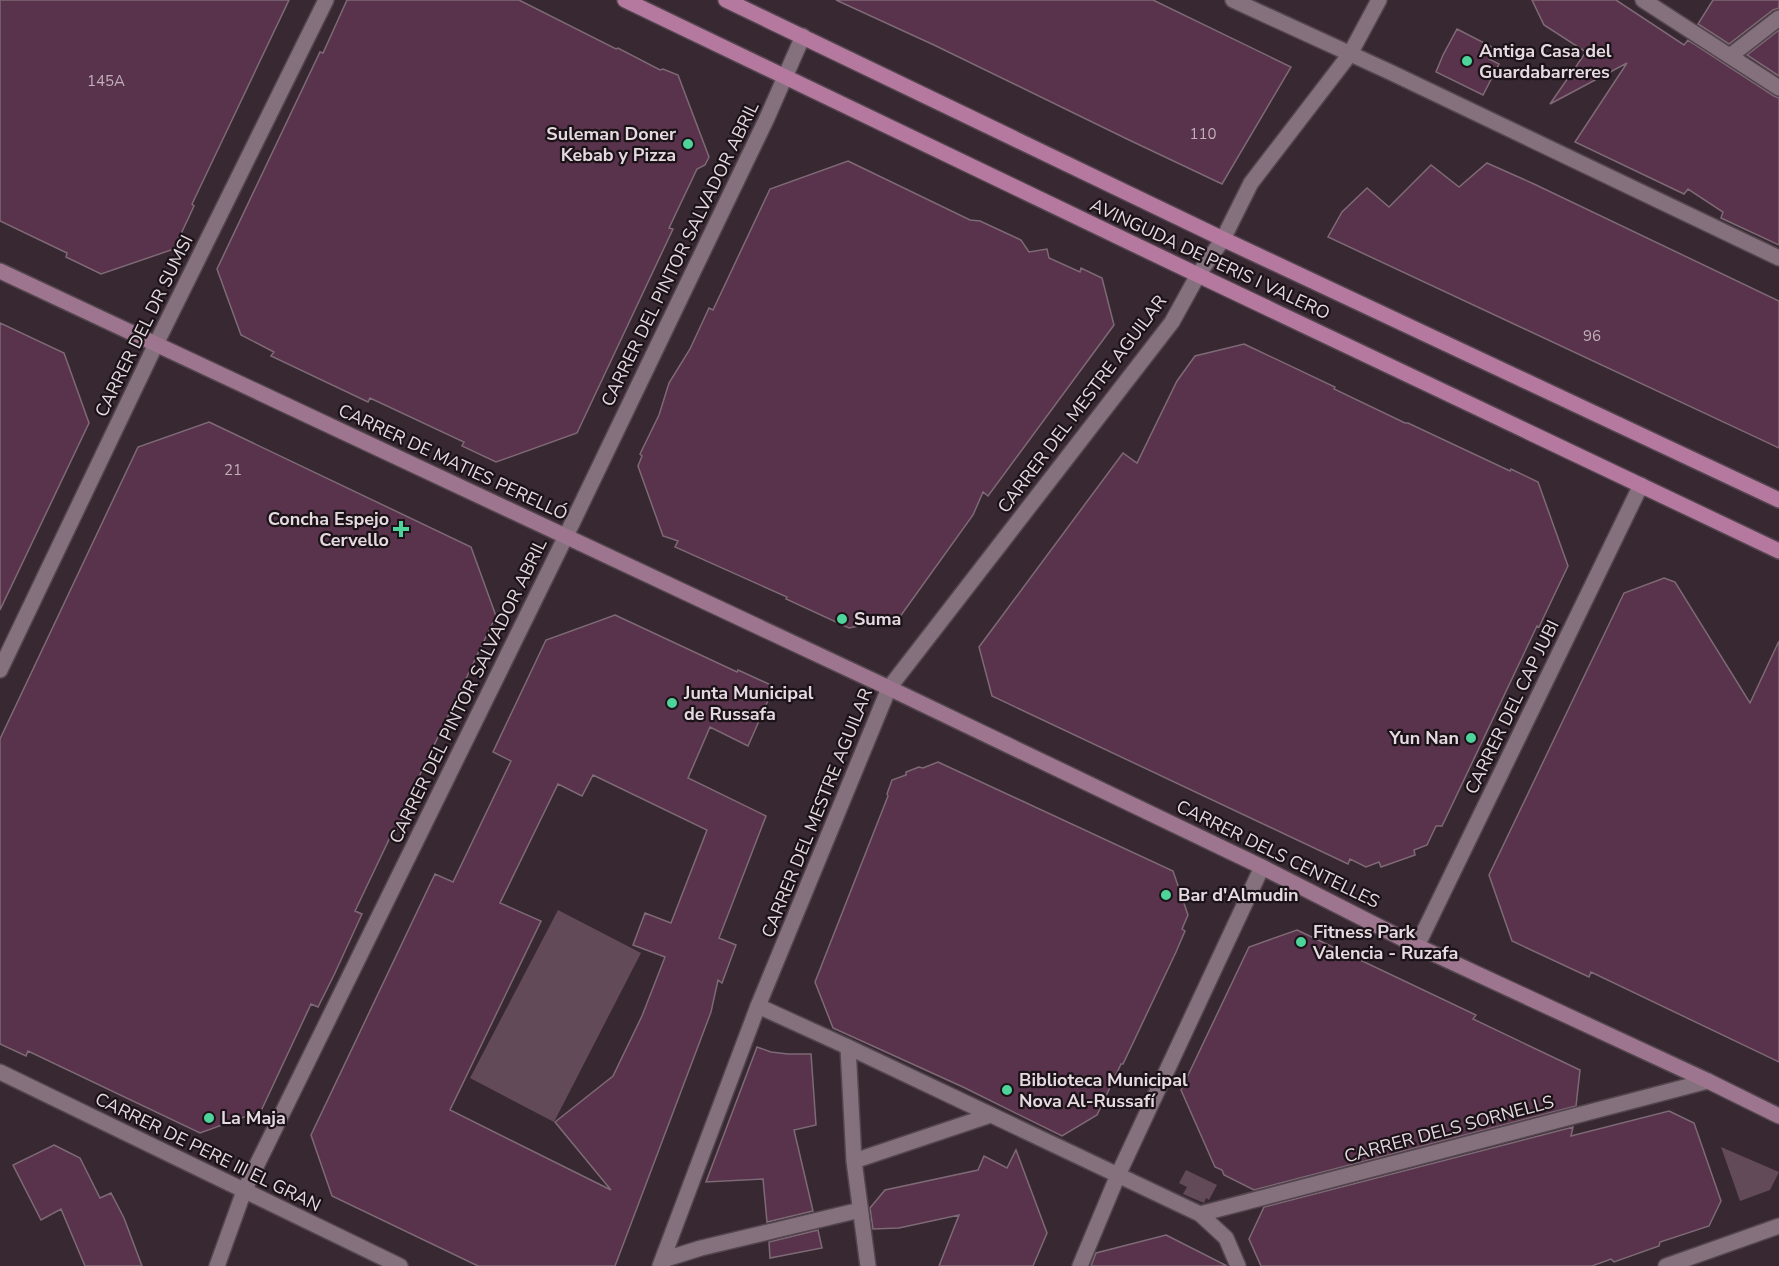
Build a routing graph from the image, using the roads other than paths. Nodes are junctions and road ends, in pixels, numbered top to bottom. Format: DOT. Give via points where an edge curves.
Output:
graph roads {
  1 [pos="326,0"];
  2 [pos="625,0"];
  3 [pos="726,0"];
  4 [pos="1233,0"];
  5 [pos="1379,0"];
  6 [pos="1643,0"];
  7 [pos="1779,18"];
  8 [pos="803,36"];
  9 [pos="1350,54"];
  10 [pos="1730,56"];
  11 [pos="785,77"];
  12 [pos="1779,88"];
  13 [pos="1223,239"];
  14 [pos="1779,258"];
  15 [pos="0,271"];
  16 [pos="1198,275"];
  17 [pos="156,344"];
  18 [pos="1641,485"];
  19 [pos="1779,500"];
  20 [pos="566,536"];
  21 [pos="1779,551"];
  22 [pos="0,670"];
  23 [pos="889,688"];
  24 [pos="1262,867"];
  25 [pos="1417,946"];
  26 [pos="758,1006"];
  27 [pos="848,1047"];
  28 [pos="0,1072"];
  29 [pos="1708,1081"];
  30 [pos="991,1115"];
  31 [pos="1779,1116"];
  32 [pos="854,1161"];
  33 [pos="1118,1175"];
  34 [pos="244,1191"];
  35 [pos="860,1210"];
  36 [pos="1200,1214"];
  37 [pos="1779,1226"];
  38 [pos="661,1263"];
  39 [pos="217,1266"];
  40 [pos="400,1266"];
  41 [pos="868,1266"];
  42 [pos="1080,1266"];
  43 [pos="1238,1266"];
  44 [pos="1666,1266"];
  1 -- 17 [label="street, CARRER DEL DR SUMSI"];
  2 -- 11 [label="main road, AVINGUDA DE PERIS I VALERO"];
  3 -- 8 [label="main road, AVINGUDA DE PERIS I VALERO"];
  4 -- 9 [label="street"];
  5 -- 9 [label="street, CARRER DEL MESTRE AGUILAR"];
  6 -- 10 [label="street"];
  7 -- 10 [label="street"];
  8 -- 11 [label="street, CARRER DEL PINTOR SALVADOR ABRIL"];
  8 -- 13 [label="main road, AVINGUDA DE PERIS I VALERO"];
  9 -- 13 [label="street, CARRER DEL MESTRE AGUILAR" via="1251,183"];
  9 -- 14 [label="street"];
  10 -- 12 [label="street"];
  11 -- 16 [label="main road, AVINGUDA DE PERIS I VALERO"];
  11 -- 20 [label="street, CARRER DEL PINTOR SALVADOR ABRIL"];
  13 -- 16 [label="street, CARRER DEL MESTRE AGUILAR"];
  13 -- 19 [label="main road, AVINGUDA DE PERIS I VALERO"];
  15 -- 17 [label="main road, CARRER DE MATIES PERELLÓ"];
  16 -- 18 [label="main road, AVINGUDA DE PERIS I VALERO"];
  16 -- 23 [label="street, CARRER DEL MESTRE AGUILAR" via="1172,322"];
  17 -- 20 [label="main road, CARRER DE MATIES PERELLÓ"];
  17 -- 22 [label="street, CARRER DEL DR SUMSI"];
  18 -- 21 [label="main road, AVINGUDA DE PERIS I VALERO"];
  18 -- 25 [label="street, CARRER DEL CAP JUBI"];
  20 -- 23 [label="main road, CARRER DE MATIES PERELLÓ"];
  20 -- 34 [label="street, CARRER DEL PINTOR SALVADOR ABRIL"];
  23 -- 24 [label="main road, CARRER DELS CENTELLES"];
  23 -- 26 [label="street, CARRER DEL MESTRE AGUILAR"];
  24 -- 25 [label="main road, CARRER DELS CENTELLES"];
  24 -- 33 [label="street"];
  25 -- 29 [label="main road, CARRER DELS CENTELLES"];
  26 -- 27 [label="street"];
  26 -- 38 [label="street, CARRER DEL MESTRE AGUILAR"];
  27 -- 30 [label="street"];
  27 -- 32 [label="street"];
  28 -- 34 [label="street, CARRER DE PERE III EL GRAN"];
  29 -- 31 [label="main road, CARRER DELS CENTELLES"];
  29 -- 36 [label="street, CARRER DELS SORNELLS"];
  30 -- 32 [label="street"];
  30 -- 33 [label="street"];
  32 -- 35 [label="street"];
  33 -- 36 [label="street"];
  33 -- 42 [label="street"];
  34 -- 39 [label="street, CARRER DEL PINTOR SALVADOR ABRIL"];
  34 -- 40 [label="street, CARRER DE PERE III EL GRAN"];
  35 -- 38 [label="street" via="700,1248"];
  35 -- 41 [label="street"];
  36 -- 43 [label="street" via="1226,1238"];
  37 -- 44 [label="street"];
}
